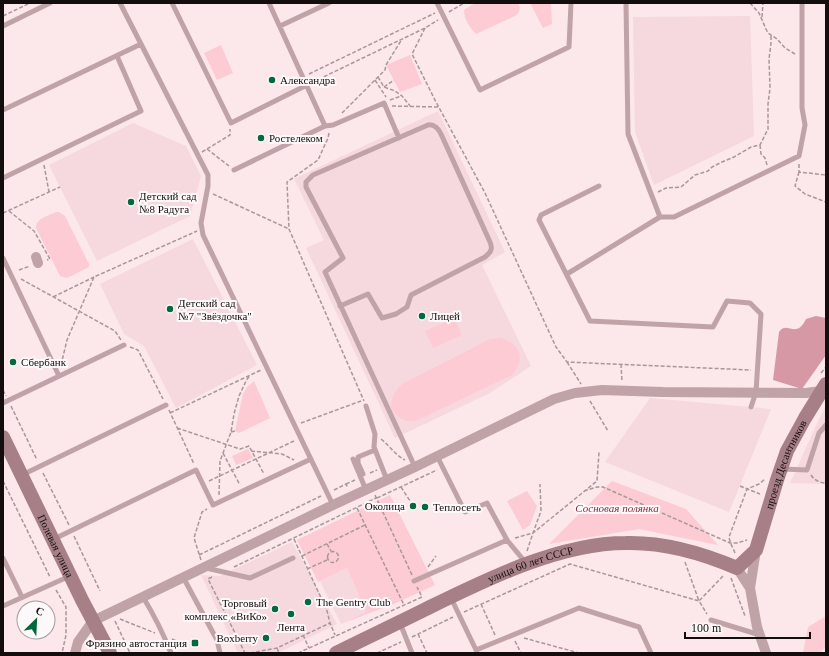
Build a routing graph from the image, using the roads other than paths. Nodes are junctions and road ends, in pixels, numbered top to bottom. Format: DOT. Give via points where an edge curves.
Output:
graph roads {
  1 [pos="50,3"];
  2 [pos="120,3"];
  3 [pos="172,3"];
  4 [pos="269,3"];
  5 [pos="329,3"];
  6 [pos="437,3"];
  7 [pos="570,3"];
  8 [pos="626,3"];
  9 [pos="802,3"];
  10 [pos="3,26"];
  11 [pos="280,26"];
  12 [pos="141,44"];
  13 [pos="117,56"];
  14 [pos="307,85"];
  15 [pos="3,110"];
  16 [pos="328,126"];
  17 [pos="399,138"];
  18 [pos="234,170"];
  19 [pos="3,178"];
  20 [pos="599,186"];
  21 [pos="660,217"];
  22 [pos="3,258"];
  23 [pos="567,274"];
  24 [pos="340,306"];
  25 [pos="124,345"];
  26 [pos="59,376"];
  27 [pos="824,388"];
  28 [pos="756,392"];
  29 [pos="6,402"];
  30 [pos="166,405"];
  31 [pos="366,406"];
  32 [pos="751,407"];
  33 [pos="826,425"];
  34 [pos="3,437"];
  35 [pos="375,450"];
  36 [pos="437,456"];
  37 [pos="311,459"];
  38 [pos="353,459"];
  39 [pos="414,464"];
  40 [pos="781,468"];
  41 [pos="363,474"];
  42 [pos="21,475"];
  43 [pos="387,480"];
  44 [pos="369,488"];
  45 [pos="333,505"];
  46 [pos="53,540"];
  47 [pos="507,540"];
  48 [pos="752,545"];
  49 [pos="3,558"];
  50 [pos="293,558"];
  51 [pos="526,562"];
  52 [pos="203,568"];
  53 [pos="737,568"];
  54 [pos="70,576"];
  55 [pos="183,577"];
  56 [pos="414,581"];
  57 [pos="750,588"];
  58 [pos="143,596"];
  59 [pos="22,597"];
  60 [pos="451,597"];
  61 [pos="3,606"];
  62 [pos="93,620"];
  63 [pos="711,620"];
  64 [pos="399,622"];
  65 [pos="755,634"];
  66 [pos="477,652"];
  67 [pos="75,653"];
  68 [pos="110,653"];
  69 [pos="171,653"];
  70 [pos="220,653"];
  71 [pos="336,653"];
  72 [pos="412,653"];
  73 [pos="651,653"];
  74 [pos="766,653"];
  1 -- 10 [label="lane"];
  2 -- 12 [label="lane"];
  3 -- 14 [label="lane" via="231,123"];
  4 -- 11 [label="lane"];
  5 -- 11 [label="lane"];
  6 -- 7 [label="lane" via="480,90 569,47"];
  8 -- 21 [label="lane" via="628,134"];
  9 -- 21 [label="lane" via="802,108 805,125 799,156 674,217"];
  11 -- 14 [label="lane"];
  12 -- 13 [label="lane"];
  12 -- 37 [label="lane" via="208,175 201,223 203,235"];
  13 -- 15 [label="lane"];
  13 -- 19 [label="lane" via="141,110"];
  14 -- 16 [label="lane"];
  16 -- 17 [label="lane" via="384,103"];
  16 -- 18 [label="lane"];
  17 -- 24 [label="lane" via="313,175 306,182 306,187 343,258 325,272"];
  17 -- 24 [label="lane" via="431,124 436,126 492,248 485,257 411,295 407,306 396,314 382,318 368,294"];
  20 -- 23 [label="lane" via="541,215 539,220"];
  21 -- 23 [label="lane"];
  22 -- 26 [label="lane"];
  23 -- 28 [label="lane" via="590,321 713,327 727,301 750,303 761,314"];
  24 -- 39 [label="lane"];
  25 -- 26 [label="lane"];
  26 -- 29 [label="lane"];
  27 -- 28 [label="street" via="806,393"];
  27 -- 40 [label="street, проезд Десантников" via="791,444"];
  28 -- 32 [label="lane"];
  28 -- 36 [label="street" via="670,396 623,390 575,393 554,399"];
  30 -- 42 [label="lane"];
  31 -- 35 [label="lane" via="375,434"];
  33 -- 40 [label="lane" via="819,433 807,470"];
  34 -- 42 [label="street, Полевая улица"];
  35 -- 41 [label="lane" via="358,457"];
  35 -- 43 [label="lane"];
  36 -- 39 [label="street"];
  36 -- 47 [label="lane" via="465,512 487,503"];
  37 -- 45 [label="lane"];
  37 -- 46 [label="lane" via="213,505 196,470"];
  38 -- 44 [label="lane"];
  39 -- 43 [label="street"];
  40 -- 48 [label="street, проезд Десантников" via="765,518"];
  42 -- 46 [label="street, Полевая улица"];
  43 -- 44 [label="street"];
  44 -- 45 [label="street"];
  45 -- 52 [label="street"];
  46 -- 54 [label="street, Полевая улица"];
  47 -- 51 [label="lane"];
  47 -- 56 [label="lane"];
  48 -- 53 [label="street"];
  48 -- 57 [label="street"];
  49 -- 59 [label="lane"];
  50 -- 52 [label="lane" via="250,578"];
  51 -- 53 [label="street, улица 60 лет СССР" via="598,545 626,542 680,549"];
  51 -- 60 [label="street, улица 60 лет СССР"];
  52 -- 55 [label="street"];
  53 -- 57 [label="street"];
  54 -- 59 [label="lane"];
  54 -- 62 [label="street, Полевая улица"];
  55 -- 58 [label="street"];
  55 -- 70 [label="lane" via="217,640"];
  57 -- 65 [label="street"];
  58 -- 62 [label="street"];
  58 -- 69 [label="lane" via="165,636"];
  59 -- 61 [label="lane"];
  60 -- 64 [label="street, улица 60 лет СССР"];
  60 -- 66 [label="lane"];
  62 -- 67 [label="street" via="78,642"];
  62 -- 68 [label="street, Полевая улица"];
  63 -- 65 [label="lane"];
  64 -- 71 [label="street, улица 60 лет СССР"];
  64 -- 72 [label="lane"];
  65 -- 74 [label="street"];
  66 -- 73 [label="lane" via="579,608 639,627"];
}
